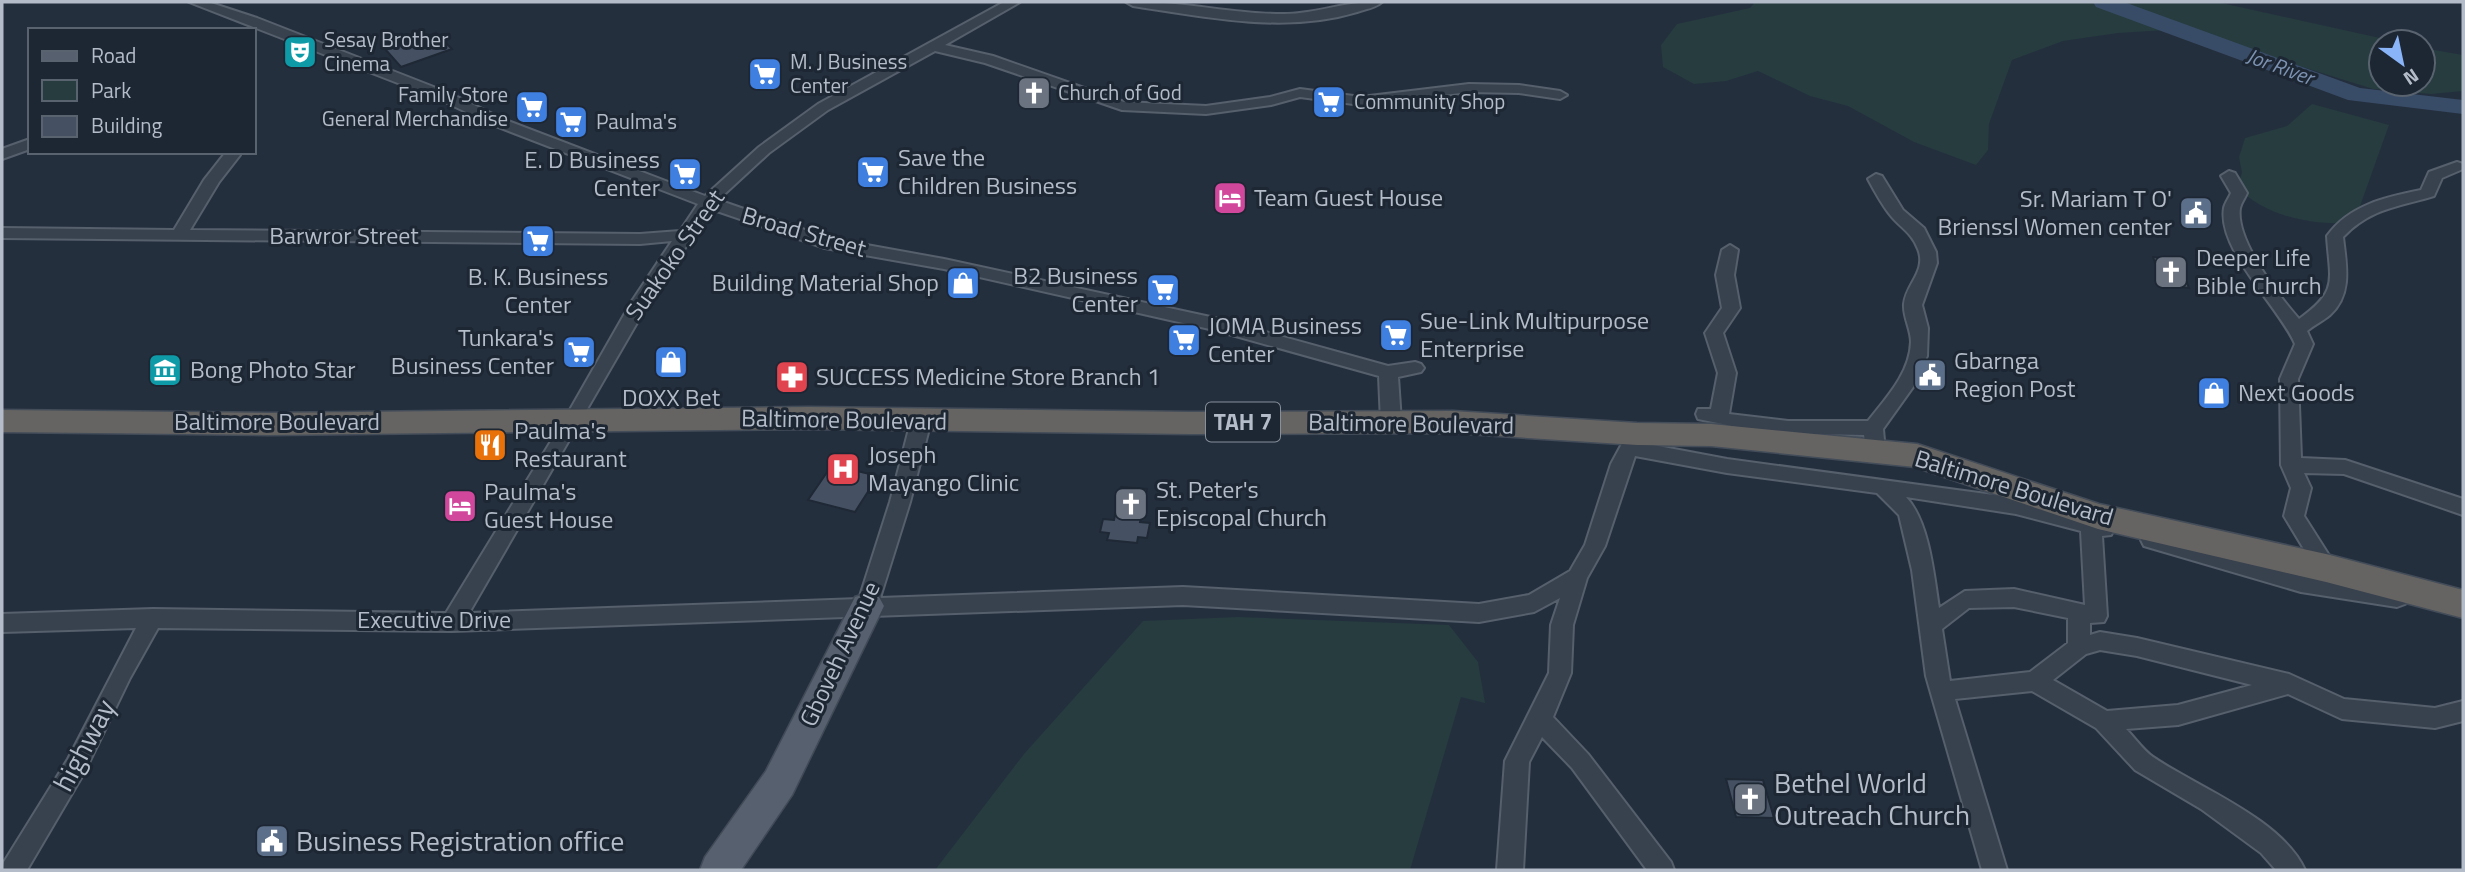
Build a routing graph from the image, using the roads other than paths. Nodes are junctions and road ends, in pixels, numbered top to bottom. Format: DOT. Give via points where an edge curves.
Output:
graph roads {
  1 [pos="196,2"];
  2 [pos="1013,2"];
  3 [pos="1133,2"];
  4 [pos="1375,2"];
  5 [pos="931,45"];
  6 [pos="1560,94"];
  7 [pos="28,145"];
  8 [pos="2,154"];
  9 [pos="232,155"];
  10 [pos="2457,167"];
  11 [pos="2229,176"];
  12 [pos="1876,179"];
  13 [pos="707,202"];
  14 [pos="2,233"];
  15 [pos="179,234"];
  16 [pos="687,235"];
  17 [pos="1730,250"];
  18 [pos="2298,330"];
  19 [pos="1415,368"];
  20 [pos="1388,372"];
  21 [pos="574,419"];
  22 [pos="2,421"];
  23 [pos="921,421"];
  24 [pos="1391,422"];
  25 [pos="1874,440"];
  26 [pos="1634,441"];
  27 [pos="2291,466"];
  28 [pos="1884,488"];
  29 [pos="2463,507"];
  30 [pos="2091,526"];
  31 [pos="2326,568"];
  32 [pos="1577,577"];
  33 [pos="2463,604"];
  34 [pos="867,606"];
  35 [pos="2463,610"];
  36 [pos="2079,612"];
  37 [pos="153,618"];
  38 [pos="452,622"];
  39 [pos="2,623"];
  40 [pos="1930,625"];
  41 [pos="2079,647"];
  42 [pos="2035,681"];
  43 [pos="2289,684"];
  44 [pos="1941,691"];
  45 [pos="2463,711"];
  46 [pos="1541,719"];
  47 [pos="2104,722"];
  48 [pos="13,870"];
  49 [pos="719,870"];
  50 [pos="1510,870"];
  51 [pos="1662,870"];
  52 [pos="1994,870"];
  53 [pos="2292,870"];
  1 -- 13 [label="street, Broad Street"];
  2 -- 5 [label="street, Suakoko Street"];
  3 -- 4 [label="street" via="1274,20 1310,18"];
  5 -- 6 [label="street" via="988,59 1122,106 1206,110 1300,93 1361,101 1444,89"];
  5 -- 13 [label="street, Suakoko Street" via="823,107 764,150"];
  7 -- 8 [label="street"];
  9 -- 15 [label="street"];
  10 -- 18 [label="street" via="2435,175 2428,192 2395,200 2346,223 2336,236 2340,279 2326,308"];
  11 -- 18 [label="street" via="2239,193 2232,210 2240,239 2264,285"];
  12 -- 25 [label="street" via="1884,196 1916,228 1930,267 1913,307 1920,330 1917,356 1908,383"];
  13 -- 16 [label="street, Suakoko Street"];
  13 -- 20 [label="street, Broad Street" via="825,243 944,264 1215,324"];
  14 -- 15 [label="street, Barwror Street"];
  15 -- 16 [label="street, Barwror Street" via="640,239"];
  16 -- 21 [label="street, Suakoko Street" via="641,301"];
  17 -- 25 [label="street" via="1725,275 1731,308 1714,334 1727,373 1712,416"];
  18 -- 27 [label="street" via="2304,344 2289,379"];
  19 -- 20 [label="street"];
  20 -- 24 [label="street"];
  21 -- 22 [label="highway, Baltimore Boulevard / TAH 7" via="268,424"];
  21 -- 23 [label="highway, Baltimore Boulevard / TAH 7"];
  21 -- 38 [label="street, Suakoko Street"];
  23 -- 24 [label="highway, Baltimore Boulevard / TAH 7"];
  23 -- 34 [label="street, Gboveh Avenue"];
  24 -- 26 [label="highway, Baltimore Boulevard / TAH 7" via="1453,422"];
  25 -- 26 [label="highway, Baltimore Boulevard / TAH 7" via="1711,435"];
  25 -- 31 [label="highway, Baltimore Boulevard / TAH 7" via="2098,516"];
  26 -- 28 [label="street" via="1727,466"];
  26 -- 32 [label="street" via="1621,464 1595,546"];
  27 -- 29 [label="street" via="2345,467"];
  27 -- 31 [label="street" via="2301,488 2294,516"];
  28 -- 30 [label="street" via="2015,506"];
  28 -- 40 [label="street" via="1908,512 1923,570"];
  30 -- 35 [label="street" via="2301,584"];
  30 -- 36 [label="street" via="2096,617"];
  31 -- 33 [label="highway, Baltimore Boulevard / TAH 7"];
  32 -- 34 [label="street, Executive Drive" via="1534,603 1479,613 1183,596"];
  32 -- 46 [label="street" via="1562,625 1560,673"];
  34 -- 38 [label="street, Executive Drive"];
  34 -- 49 [label="main road, Gboveh Avenue" via="779,783"];
  36 -- 40 [label="street" via="2014,598 1965,600"];
  36 -- 41 [label="street"];
  37 -- 38 [label="street, Executive Drive"];
  37 -- 39 [label="street, Executive Drive"];
  37 -- 48 [label="street, highway" via="75,766"];
  40 -- 44 [label="street"];
  41 -- 42 [label="street"];
  41 -- 43 [label="street" via="2100,641 2137,647"];
  42 -- 44 [label="street"];
  42 -- 47 [label="street"];
  43 -- 45 [label="street" via="2342,709 2435,718"];
  43 -- 47 [label="street" via="2178,715"];
  44 -- 52 [label="street"];
  46 -- 50 [label="street" via="1517,761"];
  46 -- 51 [label="street" via="1580,761"];
  47 -- 53 [label="street" via="2143,763 2210,802 2270,845"];
}
